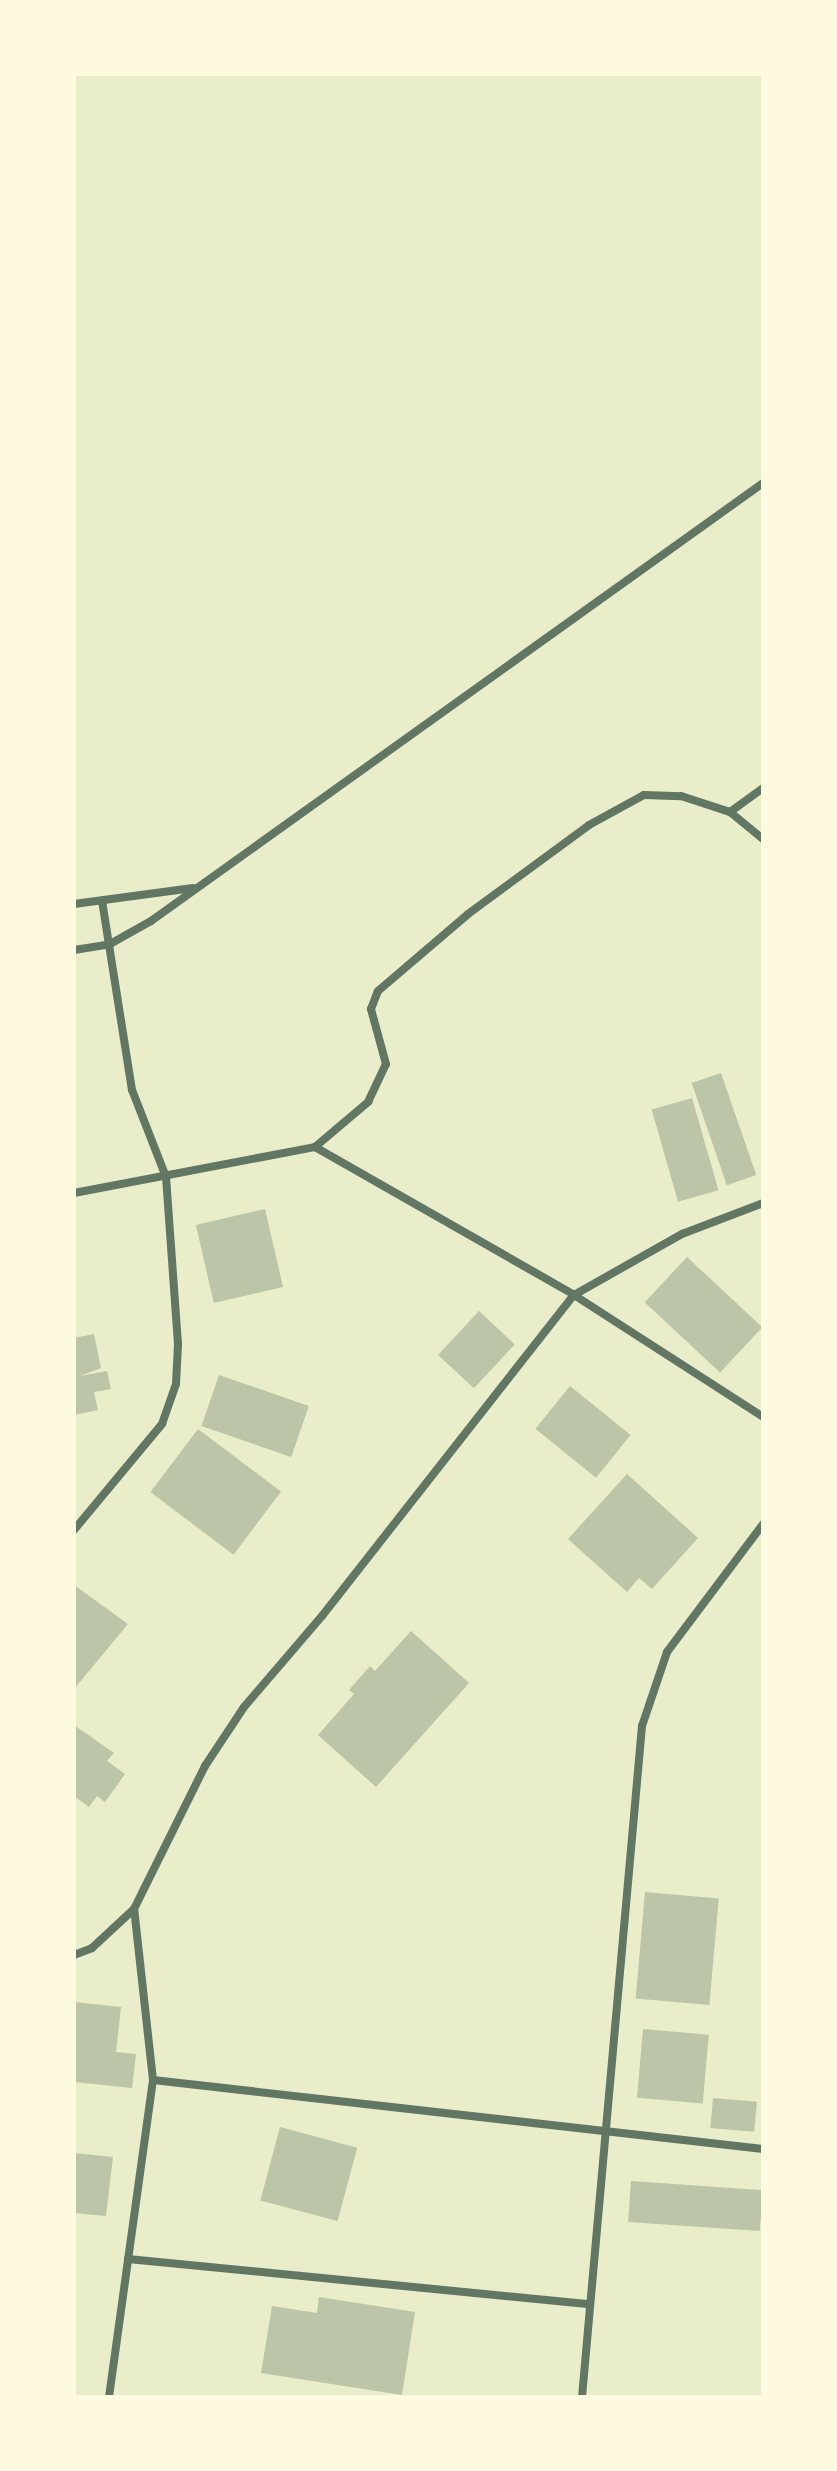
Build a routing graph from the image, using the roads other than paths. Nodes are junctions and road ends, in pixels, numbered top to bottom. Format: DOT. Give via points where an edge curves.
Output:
graph roads {
  1 [pos="763,483"];
  2 [pos="763,788"];
  3 [pos="730,812"];
  4 [pos="763,839"];
  5 [pos="193,888"];
  6 [pos="102,900"];
  7 [pos="74,904"];
  8 [pos="110,944"];
  9 [pos="74,950"];
  10 [pos="315,1147"];
  11 [pos="166,1177"];
  12 [pos="74,1193"];
  13 [pos="763,1203"];
  14 [pos="574,1295"];
  15 [pos="763,1417"];
  16 [pos="763,1524"];
  17 [pos="74,1530"];
  18 [pos="134,1909"];
  19 [pos="74,1955"];
  20 [pos="153,2080"];
  21 [pos="605,2129"];
  22 [pos="763,2149"];
  23 [pos="128,2259"];
  24 [pos="590,2304"];
  25 [pos="109,2397"];
  26 [pos="582,2397"];
  1 -- 5 [label="street"];
  2 -- 3 [label="street"];
  3 -- 4 [label="street"];
  3 -- 10 [label="street" via="681,796 644,795 618,806 410,960 378,991 371,1009 386,1064 368,1102"];
  5 -- 6 [label="street"];
  5 -- 8 [label="street"];
  6 -- 7 [label="street"];
  6 -- 8 [label="street"];
  8 -- 9 [label="street"];
  8 -- 11 [label="street" via="132,1090"];
  10 -- 11 [label="street"];
  10 -- 14 [label="street"];
  11 -- 12 [label="street"];
  11 -- 17 [label="street" via="176,1384 162,1424"];
  13 -- 14 [label="street" via="682,1234"];
  14 -- 15 [label="street"];
  14 -- 18 [label="street" via="244,1707 205,1766"];
  16 -- 21 [label="street" via="667,1652 642,1726"];
  18 -- 19 [label="street" via="92,1948"];
  18 -- 20 [label="street"];
  20 -- 21 [label="street"];
  20 -- 23 [label="street"];
  21 -- 22 [label="street"];
  21 -- 24 [label="street"];
  23 -- 24 [label="street"];
  23 -- 25 [label="street"];
  24 -- 26 [label="street"];
}
